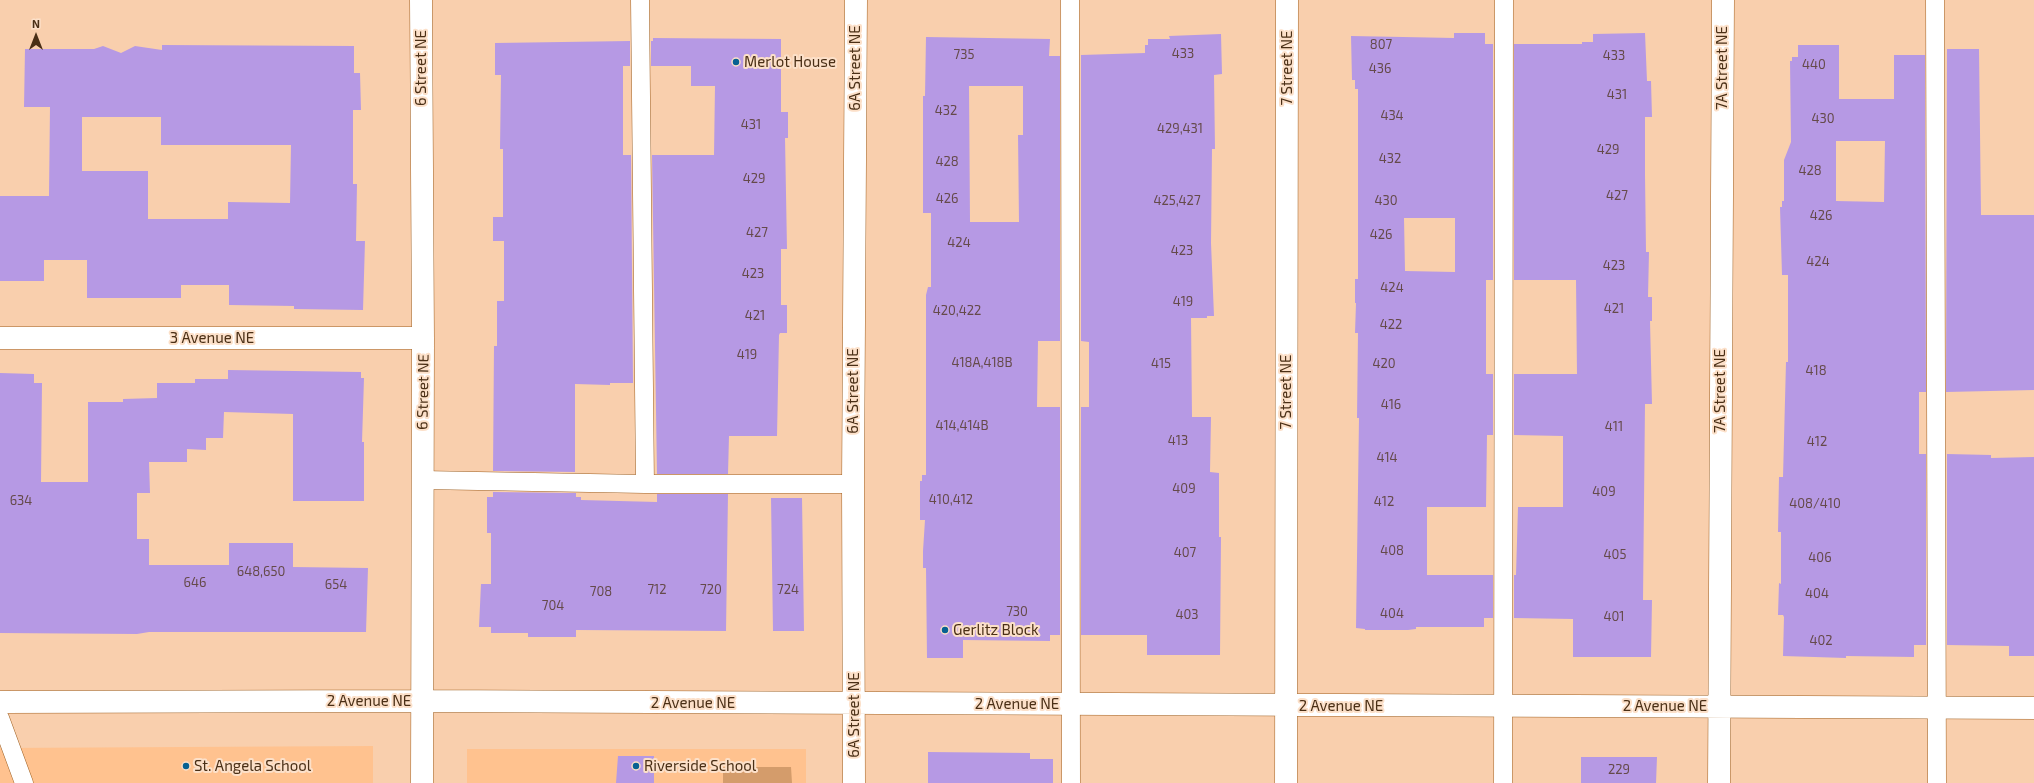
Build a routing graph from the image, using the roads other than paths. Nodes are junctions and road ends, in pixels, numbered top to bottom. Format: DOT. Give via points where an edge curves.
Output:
graph roads {
  1 [pos="421,0"];
  2 [pos="640,0"];
  3 [pos="856,0"];
  4 [pos="1070,0"];
  5 [pos="1287,0"];
  6 [pos="1504,0"];
  7 [pos="1722,0"];
  8 [pos="1935,0"];
  9 [pos="0,338"];
  10 [pos="423,338"];
  11 [pos="422,480"];
  12 [pos="645,484"];
  13 [pos="853,484"];
  14 [pos="421,701"];
  15 [pos="0,702"];
  16 [pos="854,704"];
  17 [pos="1071,704"];
  18 [pos="1286,706"];
  19 [pos="1502,706"];
  20 [pos="1719,706"];
  21 [pos="1937,708"];
  22 [pos="2034,708"];
  23 [pos="0,718"];
  24 [pos="24,783"];
  25 [pos="422,783"];
  26 [pos="854,783"];
  27 [pos="1071,783"];
  28 [pos="1286,783"];
  29 [pos="1503,783"];
  30 [pos="1719,783"];
  31 [pos="1937,783"];
  1 -- 10 [label="street, 6 Street NE"];
  2 -- 12 [label="lane"];
  3 -- 13 [label="street, 6A Street NE"];
  4 -- 17 [label="lane"];
  5 -- 18 [label="street, 7 Street NE"];
  6 -- 19 [label="lane"];
  7 -- 20 [label="street, 7A Street NE"];
  8 -- 21 [label="lane"];
  9 -- 10 [label="street, 3 Avenue NE"];
  10 -- 11 [label="street, 6 Street NE"];
  11 -- 12 [label="lane"];
  11 -- 14 [label="street, 6 Street NE"];
  12 -- 13 [label="lane"];
  13 -- 16 [label="street, 6A Street NE"];
  14 -- 15 [label="street, 2 Avenue NE"];
  14 -- 16 [label="street, 2 Avenue NE"];
  14 -- 25 [label="street, 6 Street NE"];
  16 -- 17 [label="street, 2 Avenue NE"];
  16 -- 26 [label="street, 6A Street NE"];
  17 -- 18 [label="street, 2 Avenue NE"];
  17 -- 27 [label="lane"];
  18 -- 19 [label="street, 2 Avenue NE"];
  18 -- 28 [label="street, 7 Street NE"];
  19 -- 20 [label="street, 2 Avenue NE"];
  19 -- 29 [label="lane"];
  20 -- 21 [label="street, 2 Avenue NE"];
  20 -- 30 [label="street, 7A Street NE"];
  21 -- 22 [label="street, 2 Avenue NE"];
  21 -- 31 [label="lane"];
  23 -- 24 [label="lane"];
}
